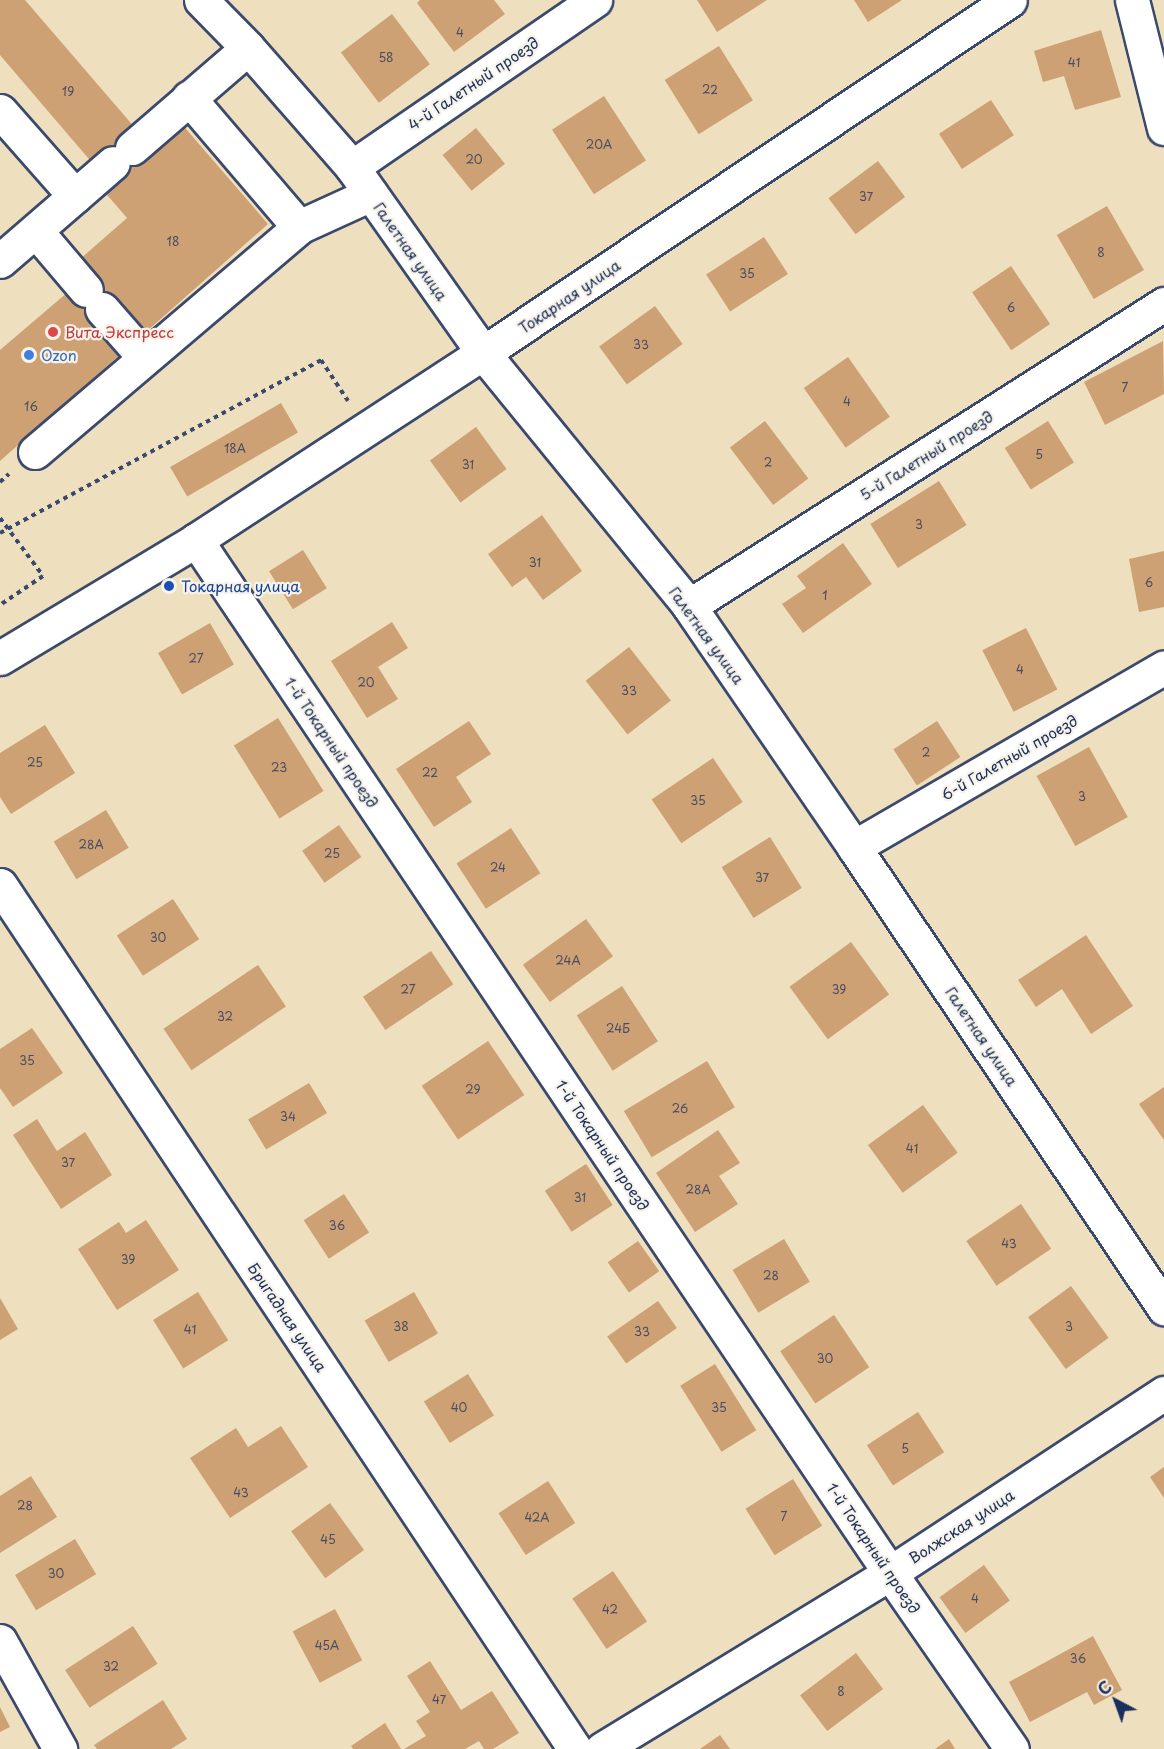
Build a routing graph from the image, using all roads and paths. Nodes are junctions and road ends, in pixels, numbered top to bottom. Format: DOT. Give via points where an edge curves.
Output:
graph roads {
  1 [pos="201,0"];
  2 [pos="595,0"];
  3 [pos="1010,0"];
  4 [pos="1132,0"];
  5 [pos="248,48"];
  6 [pos="189,98"];
  7 [pos="0,111"];
  8 [pos="1164,128"];
  9 [pos="352,167"];
  10 [pos="371,194"];
  11 [pos="75,196"];
  12 [pos="299,227"];
  13 [pos="36,231"];
  14 [pos="0,261"];
  15 [pos="1164,304"];
  16 [pos="483,353"];
  17 [pos="145,357"];
  18 [pos="367,429"];
  19 [pos="35,452"];
  20 [pos="8,475"];
  21 [pos="0,482"];
  22 [pos="0,518"];
  23 [pos="9,528"];
  24 [pos="0,533"];
  25 [pos="196,540"];
  26 [pos="0,605"];
  27 [pos="689,606"];
  28 [pos="0,658"];
  29 [pos="1164,667"];
  30 [pos="854,847"];
  31 [pos="0,885"];
  32 [pos="1164,1308"];
  33 [pos="1164,1393"];
  34 [pos="890,1573"];
  35 [pos="0,1641"];
  36 [pos="60,1749"];
  37 [pos="575,1749"];
  38 [pos="602,1749"];
  39 [pos="1012,1749"];
  1 -- 5 [label="street, Галетная улица"];
  2 -- 9 [label="street, 4-й Галетный проезд"];
  3 -- 16 [label="street, Токарная улица"];
  4 -- 8 [label="street"];
  5 -- 6 [label="street"];
  5 -- 9 [label="street, Галетная улица"];
  6 -- 11 [label="street"];
  6 -- 12 [label="street"];
  7 -- 11 [label="street"];
  9 -- 10 [label="street, Галетная улица"];
  10 -- 12 [label="street"];
  10 -- 16 [label="street, Галетная улица"];
  11 -- 13 [label="street"];
  12 -- 17 [label="street"];
  13 -- 14 [label="street"];
  13 -- 17 [label="street"];
  15 -- 27 [label="street, 5-й Галетный проезд"];
  16 -- 18 [label="street, Токарная улица"];
  16 -- 27 [label="street, Галетная улица"];
  17 -- 19 [label="street"];
  18 -- 23 [label="path" via="321,360"];
  18 -- 25 [label="street, Токарная улица"];
  20 -- 21 [label="path"];
  22 -- 23 [label="path"];
  23 -- 24 [label="path"];
  23 -- 26 [label="path" via="43,576"];
  25 -- 28 [label="street, Токарная улица"];
  25 -- 34 [label="street, 1-й Токарный проезд"];
  27 -- 30 [label="street, Галетная улица"];
  29 -- 30 [label="street, 6-й Галетный проезд"];
  30 -- 32 [label="street, Галетная улица"];
  31 -- 37 [label="street, Бригадная улица"];
  33 -- 34 [label="street, Волжская улица"];
  34 -- 38 [label="street, Волжская улица"];
  34 -- 39 [label="street, 1-й Токарный проезд"];
  35 -- 36 [label="street"];
}
